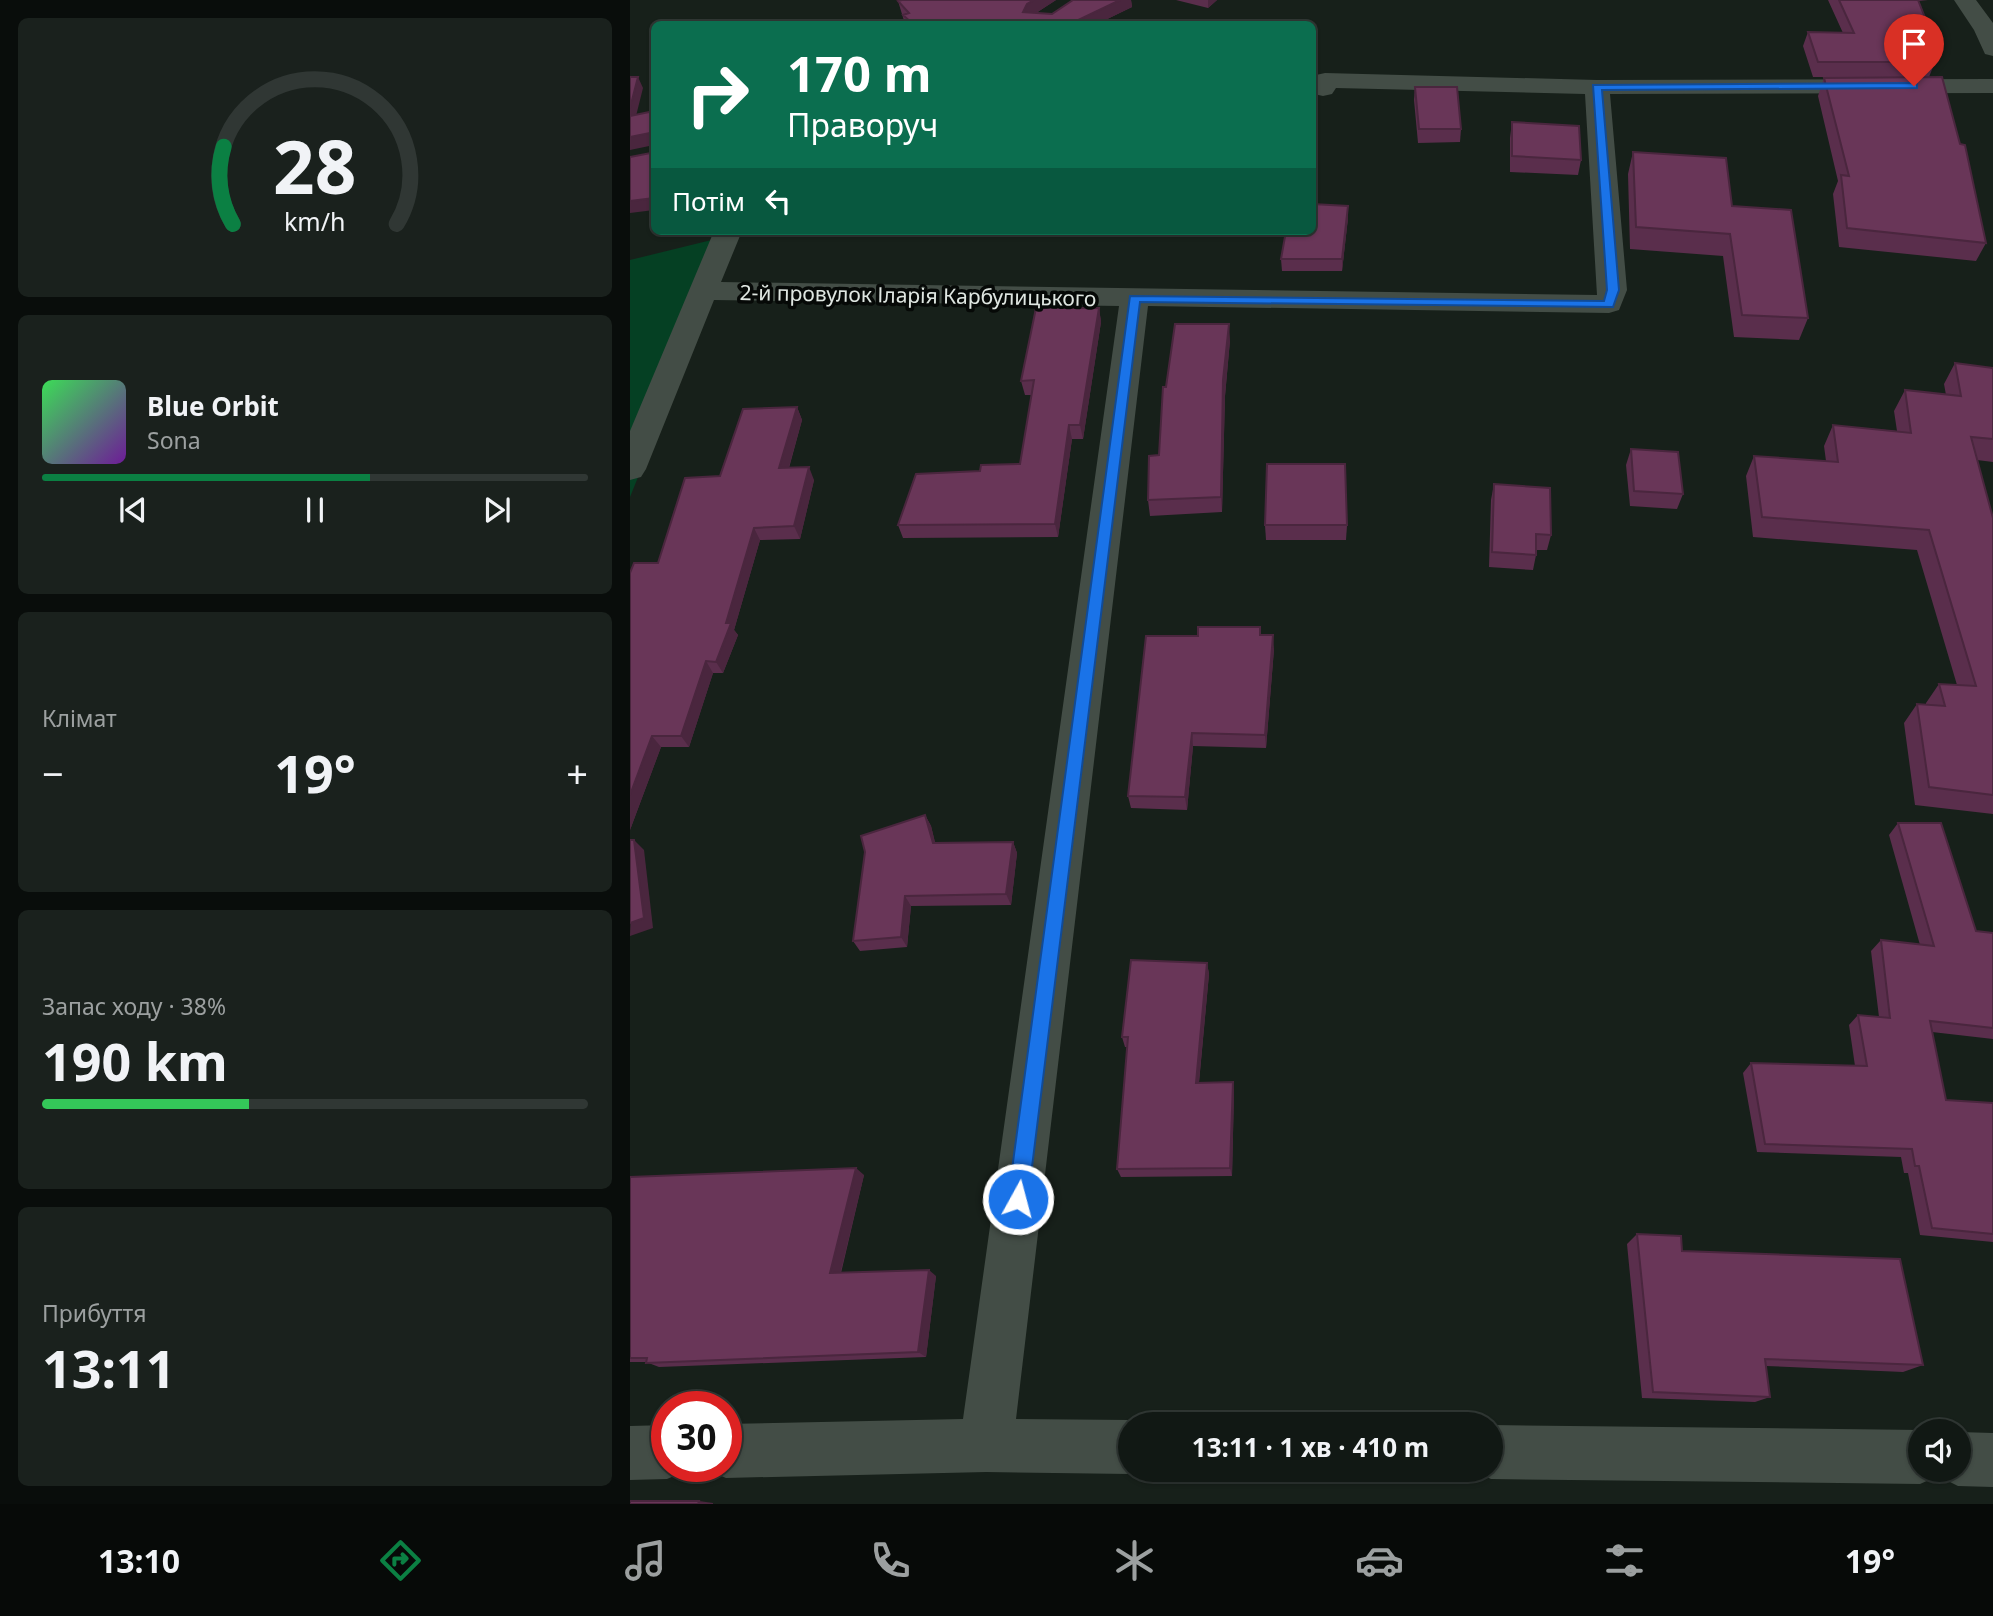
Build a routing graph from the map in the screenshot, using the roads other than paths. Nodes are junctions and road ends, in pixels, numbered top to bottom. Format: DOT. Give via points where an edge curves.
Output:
graph roads {
  1 [pos="1965,0"];
  2 [pos="1991,36"];
  3 [pos="1993,86"];
  4 [pos="1597,87"];
  5 [pos="1323,89"];
  6 [pos="726,235"];
  7 [pos="705,291"];
  8 [pos="1135,298"];
  9 [pos="630,470"];
  10 [pos="986,1445"];
  11 [pos="1118,1447"];
  12 [pos="742,1451"];
  13 [pos="651,1452"];
  14 [pos="1503,1452"];
  15 [pos="630,1453"];
  16 [pos="1908,1457"];
  17 [pos="1971,1459"];
  18 [pos="1993,1460"];
  1 -- 2 [label="street"];
  3 -- 4 [label="street"];
  4 -- 5 [label="street" via="1325,80"];
  4 -- 8 [label="street, 2-й провулок Іларія Карбулицького" via="1613,290 1609,304"];
  6 -- 7 [label="street"];
  7 -- 8 [label="street, 2-й провулок Іларія Карбулицького"];
  7 -- 9 [label="street"];
  8 -- 10 [label="street"];
  10 -- 11 [label="street"];
  10 -- 12 [label="street"];
  13 -- 15 [label="street"];
  14 -- 16 [label="street"];
  17 -- 18 [label="street"];
}
